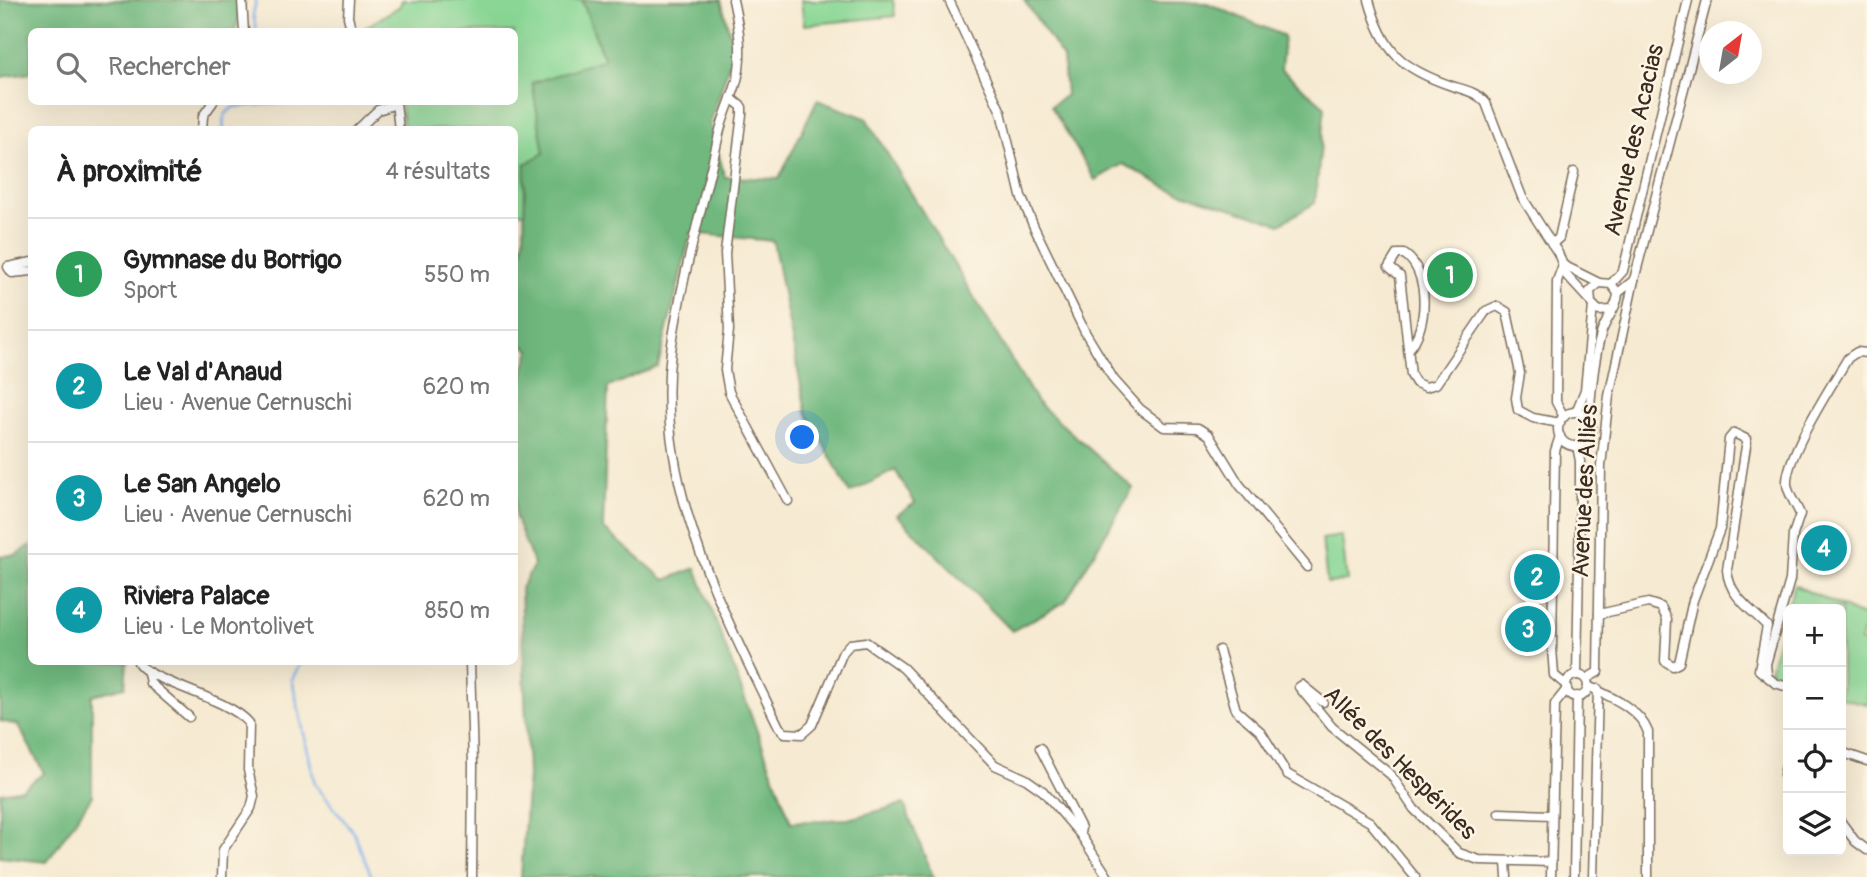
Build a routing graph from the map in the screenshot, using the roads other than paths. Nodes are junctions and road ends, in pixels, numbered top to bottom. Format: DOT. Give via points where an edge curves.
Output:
graph roads {
  1 [pos="242,0"];
  2 [pos="341,0"];
  3 [pos="733,0"];
  4 [pos="948,0"];
  5 [pos="1370,0"];
  6 [pos="1688,0"];
  7 [pos="1707,0"];
  8 [pos="349,3"];
  9 [pos="244,28"];
  10 [pos="352,28"];
  11 [pos="731,98"];
  12 [pos="211,105"];
  13 [pos="391,105"];
  14 [pos="396,105"];
  15 [pos="202,126"];
  16 [pos="362,126"];
  17 [pos="399,126"];
  18 [pos="1574,172"];
  19 [pos="1552,244"];
  20 [pos="28,263"];
  21 [pos="1563,265"];
  22 [pos="28,271"];
  23 [pos="1634,280"];
  24 [pos="1599,282"];
  25 [pos="1611,284"];
  26 [pos="1618,293"];
  27 [pos="1591,303"];
  28 [pos="1614,307"];
  29 [pos="1627,318"];
  30 [pos="1408,350"];
  31 [pos="1867,353"];
  32 [pos="1576,412"];
  33 [pos="1589,418"];
  34 [pos="1562,420"];
  35 [pos="1591,435"];
  36 [pos="1560,436"];
  37 [pos="1604,438"];
  38 [pos="1577,446"];
  39 [pos="788,501"];
  40 [pos="1307,568"];
  41 [pos="1599,614"];
  42 [pos="1219,650"];
  43 [pos="141,665"];
  44 [pos="470,665"];
  45 [pos="148,673"];
  46 [pos="1767,674"];
  47 [pos="1577,675"];
  48 [pos="1587,683"];
  49 [pos="1783,685"];
  50 [pos="1567,687"];
  51 [pos="1598,690"];
  52 [pos="1577,696"];
  53 [pos="1323,702"];
  54 [pos="189,717"];
  55 [pos="1040,748"];
  56 [pos="1846,754"];
  57 [pos="1867,761"];
  58 [pos="1499,813"];
  59 [pos="1552,815"];
  60 [pos="1846,829"];
  61 [pos="1080,834"];
  62 [pos="1867,850"];
  63 [pos="1507,862"];
  64 [pos="1551,862"];
  65 [pos="222,877"];
  66 [pos="472,877"];
  67 [pos="1108,877"];
  68 [pos="1415,877"];
  69 [pos="1507,877"];
  70 [pos="1551,877"];
  71 [pos="1574,877"];
  72 [pos="1592,877"];
  73 [pos="1648,877"];
  1 -- 9 [label="street"];
  2 -- 8 [label="street"];
  3 -- 11 [label="street" via="740,66"];
  4 -- 40 [label="street" via="1001,112 1018,185 1034,227 1114,380 1140,410 1164,427 1198,428 1209,435 1239,484"];
  5 -- 19 [label="street" via="1382,39 1404,63 1417,73 1474,93 1486,103 1522,197"];
  6 -- 25 [label="street, Avenue des Acacias" via="1623,271"];
  7 -- 23 [label="street, Avenue des Acacias"];
  8 -- 10 [label="street"];
  11 -- 39 [label="street" via="742,107 742,114 725,253 729,330 725,370 729,392"];
  11 -- 61 [label="street" via="675,330 667,418 674,461 708,579 731,630 785,733 809,730 843,652 850,644 866,642 903,668 995,765 1043,792"];
  12 -- 15 [label="street"];
  13 -- 16 [label="street" via="378,110"];
  14 -- 17 [label="street"];
  18 -- 19 [label="street" via="1559,238"];
  19 -- 21 [label="street"];
  20 -- 22 [label="street" via="8,267 12,273"];
  21 -- 24 [label="street"];
  21 -- 27 [label="street"];
  21 -- 34 [label="street" via="1557,281 1556,402"];
  23 -- 26 [label="street"];
  23 -- 29 [label="street, Avenue des Acacias"];
  24 -- 25 [label="street"];
  24 -- 27 [label="street" via="1592,287"];
  25 -- 26 [label="street"];
  26 -- 28 [label="street"];
  27 -- 28 [label="street" via="1603,311"];
  27 -- 32 [label="street" via="1585,390"];
  28 -- 29 [label="street"];
  28 -- 33 [label="street" via="1598,347"];
  29 -- 37 [label="street, Avenue des Alliés"];
  30 -- 30 [label="street" via="1425,317 1417,266 1404,254 1397,254 1389,267 1400,276"];
  30 -- 34 [label="street" via="1411,375 1421,386 1430,387 1442,377 1486,311 1492,306 1503,308 1520,373 1518,410 1533,418"];
  31 -- 46 [label="street" via="1857,352 1848,358 1787,474 1788,493 1800,514 1793,536 1793,567"];
  32 -- 33 [label="street"];
  32 -- 34 [label="street"];
  33 -- 35 [label="street"];
  34 -- 36 [label="street"];
  35 -- 37 [label="street"];
  35 -- 38 [label="street"];
  36 -- 38 [label="street"];
  36 -- 50 [label="street" via="1552,648 1554,675"];
  37 -- 41 [label="street, Avenue des Alliés"];
  38 -- 47 [label="street"];
  41 -- 46 [label="street" via="1648,603 1661,607 1667,619 1665,661 1673,666 1679,663 1693,600 1720,529 1727,444 1731,436 1740,435 1746,446 1728,582 1767,626 1758,667"];
  41 -- 48 [label="street, Avenue des Alliés" via="1598,672"];
  42 -- 68 [label="street" via="1237,710 1261,732 1278,764 1370,822"];
  43 -- 45 [label="street"];
  44 -- 66 [label="street"];
  45 -- 54 [label="street" via="150,683"];
  45 -- 65 [label="street" via="207,696 249,723 248,770 254,796 223,850"];
  46 -- 49 [label="street"];
  47 -- 48 [label="street"];
  47 -- 50 [label="street" via="1569,679"];
  48 -- 51 [label="street"];
  48 -- 52 [label="street" via="1586,692"];
  50 -- 52 [label="street"];
  50 -- 59 [label="street" via="1555,704"];
  51 -- 72 [label="street"];
  51 -- 73 [label="street" via="1641,719 1648,732"];
  52 -- 71 [label="street"];
  53 -- 63 [label="street, Allée des Hespérides" via="1300,685 1324,718 1391,775 1414,809 1459,853 1471,859"];
  55 -- 61 [label="street"];
  56 -- 57 [label="street"];
  58 -- 59 [label="street"];
  59 -- 64 [label="street"];
  60 -- 62 [label="street"];
  61 -- 67 [label="street"];
  63 -- 64 [label="street, Allée des Hespérides"];
  63 -- 69 [label="street"];
  64 -- 70 [label="street"];
}
